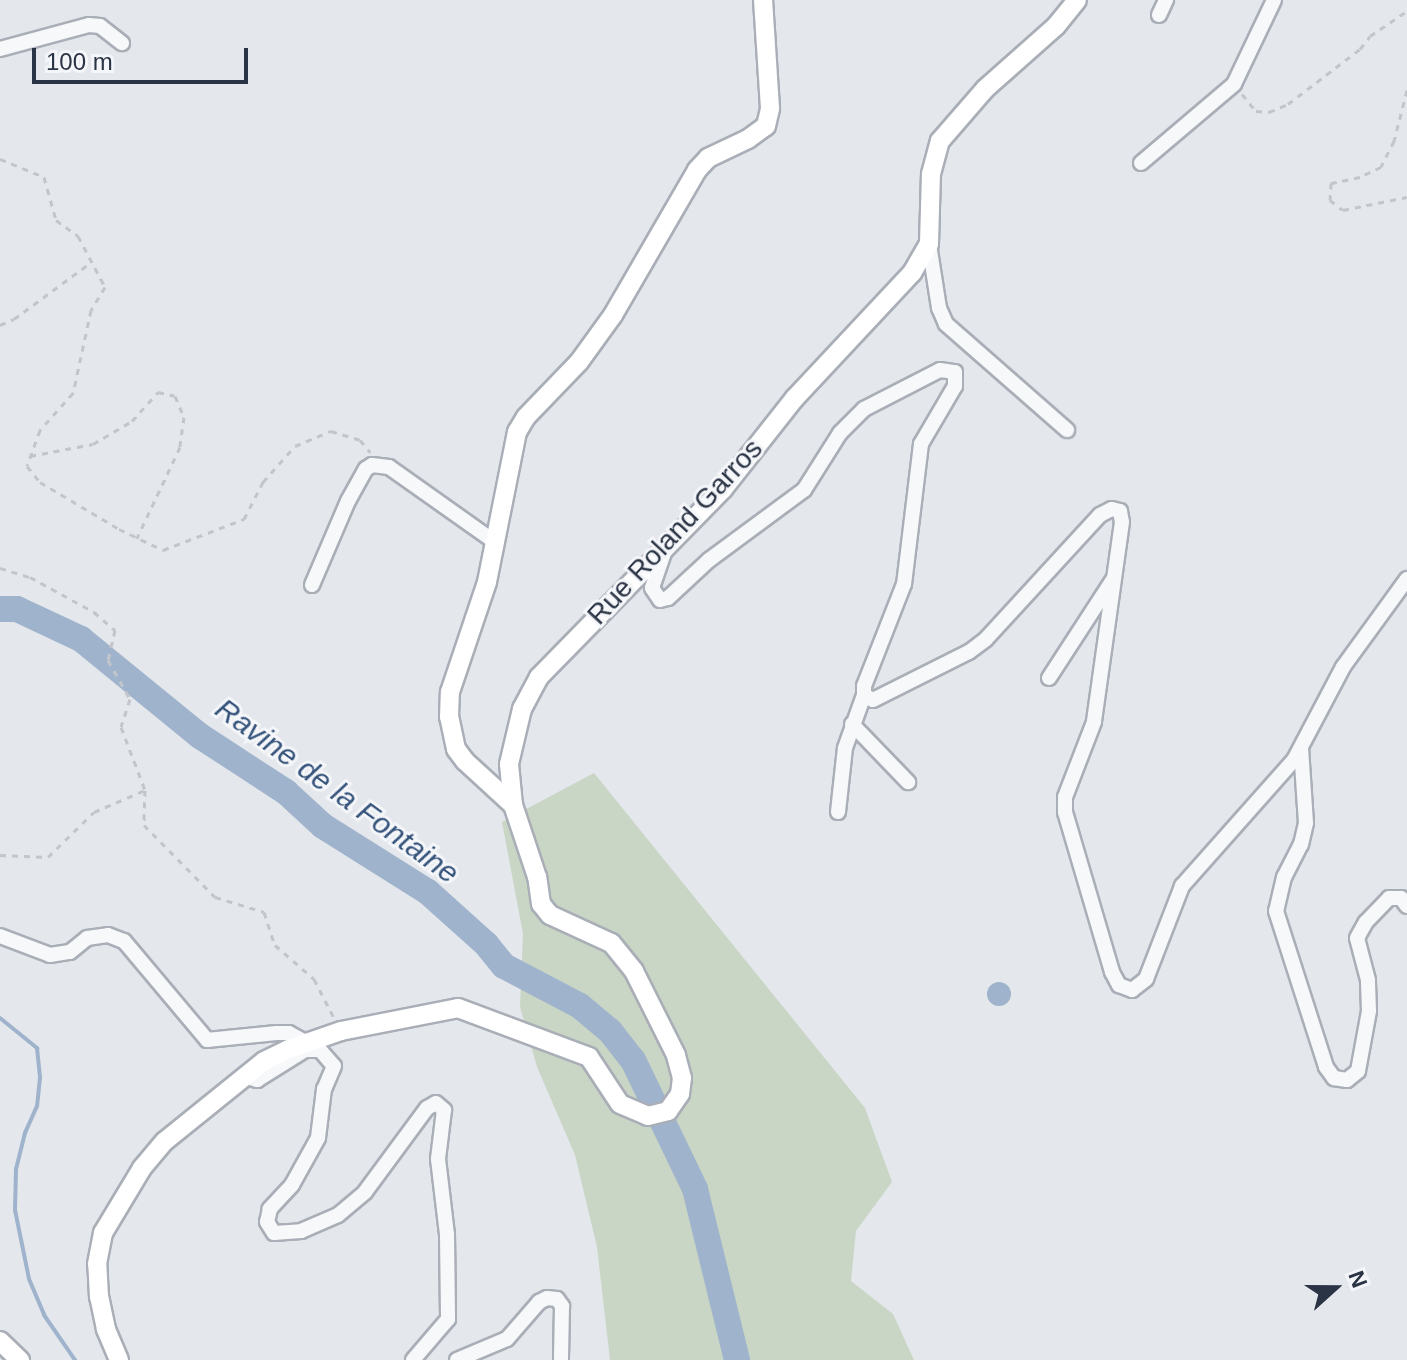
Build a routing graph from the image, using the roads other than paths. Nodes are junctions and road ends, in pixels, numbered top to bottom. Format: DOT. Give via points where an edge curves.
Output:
graph roads {
  1 [pos="763,0"];
  2 [pos="1077,0"];
  3 [pos="1166,0"];
  4 [pos="1274,0"];
  5 [pos="1159,15"];
  6 [pos="122,43"];
  7 [pos="0,49"];
  8 [pos="1141,163"];
  9 [pos="929,244"];
  10 [pos="1067,430"];
  11 [pos="495,542"];
  12 [pos="667,545"];
  13 [pos="1115,576"];
  14 [pos="1407,579"];
  15 [pos="312,585"];
  16 [pos="1049,678"];
  17 [pos="864,695"];
  18 [pos="852,724"];
  19 [pos="1301,748"];
  20 [pos="908,782"];
  21 [pos="513,805"];
  22 [pos="838,812"];
  23 [pos="1407,906"];
  24 [pos="0,936"];
  25 [pos="305,1042"];
  26 [pos="244,1076"];
  27 [pos="0,1341"];
  28 [pos="20,1360"];
  29 [pos="119,1360"];
  30 [pos="413,1360"];
  31 [pos="457,1360"];
  32 [pos="561,1360"];
  1 -- 11 [label="main road" via="770,108 766,126 708,158 697,170 596,339 526,417 517,432"];
  2 -- 9 [label="main road" via="940,141 931,174"];
  3 -- 5 [label="street"];
  4 -- 8 [label="street" via="1234,84"];
  6 -- 7 [label="street" via="100,26 89,25"];
  9 -- 10 [label="street" via="946,324"];
  9 -- 12 [label="main road, Rue Roland Garros" via="912,273 794,399 723,489"];
  11 -- 15 [label="street" via="380,464 366,469"];
  11 -- 21 [label="main road" via="450,692 449,717 456,749"];
  12 -- 17 [label="street" via="652,588 660,600 804,490 840,433 864,409 940,370 955,372 955,386 921,444 904,584"];
  12 -- 21 [label="main road, Rue Roland Garros" via="539,677 522,709 509,764"];
  13 -- 16 [label="street"];
  13 -- 17 [label="street" via="1123,518 1112,509 1100,515 978,646 882,698"];
  13 -- 19 [label="street" via="1094,722 1065,797 1065,812 1112,972 1125,989 1146,979 1182,886"];
  14 -- 19 [label="street" via="1343,667"];
  17 -- 18 [label="street"];
  18 -- 20 [label="street"];
  18 -- 22 [label="street"];
  19 -- 23 [label="street" via="1306,823 1276,911 1334,1078 1347,1080 1358,1071 1369,1011 1368,980 1357,938 1389,898 1401,898"];
  21 -- 25 [label="main road, Rue Roland Garros" via="541,904 550,915 611,943 634,971 682,1078 680,1094 668,1111 648,1116 636,1111 611,1095 589,1057 458,1008"];
  24 -- 25 [label="street" via="50,955 70,952 87,938 108,935 124,941 207,1040 289,1033"];
  25 -- 26 [label="main road"];
  26 -- 29 [label="main road" via="165,1141 103,1233 97,1264 99,1297"];
  26 -- 30 [label="street" via="257,1080 305,1050 320,1050 334,1066 324,1089 318,1138 292,1185 270,1209 267,1222 274,1233 301,1231 338,1215 365,1192 427,1108 436,1103 444,1110 438,1159 447,1234 448,1319"];
  27 -- 28 [label="main road"];
  31 -- 32 [label="street" via="507,1339 547,1298 562,1306"];
}
